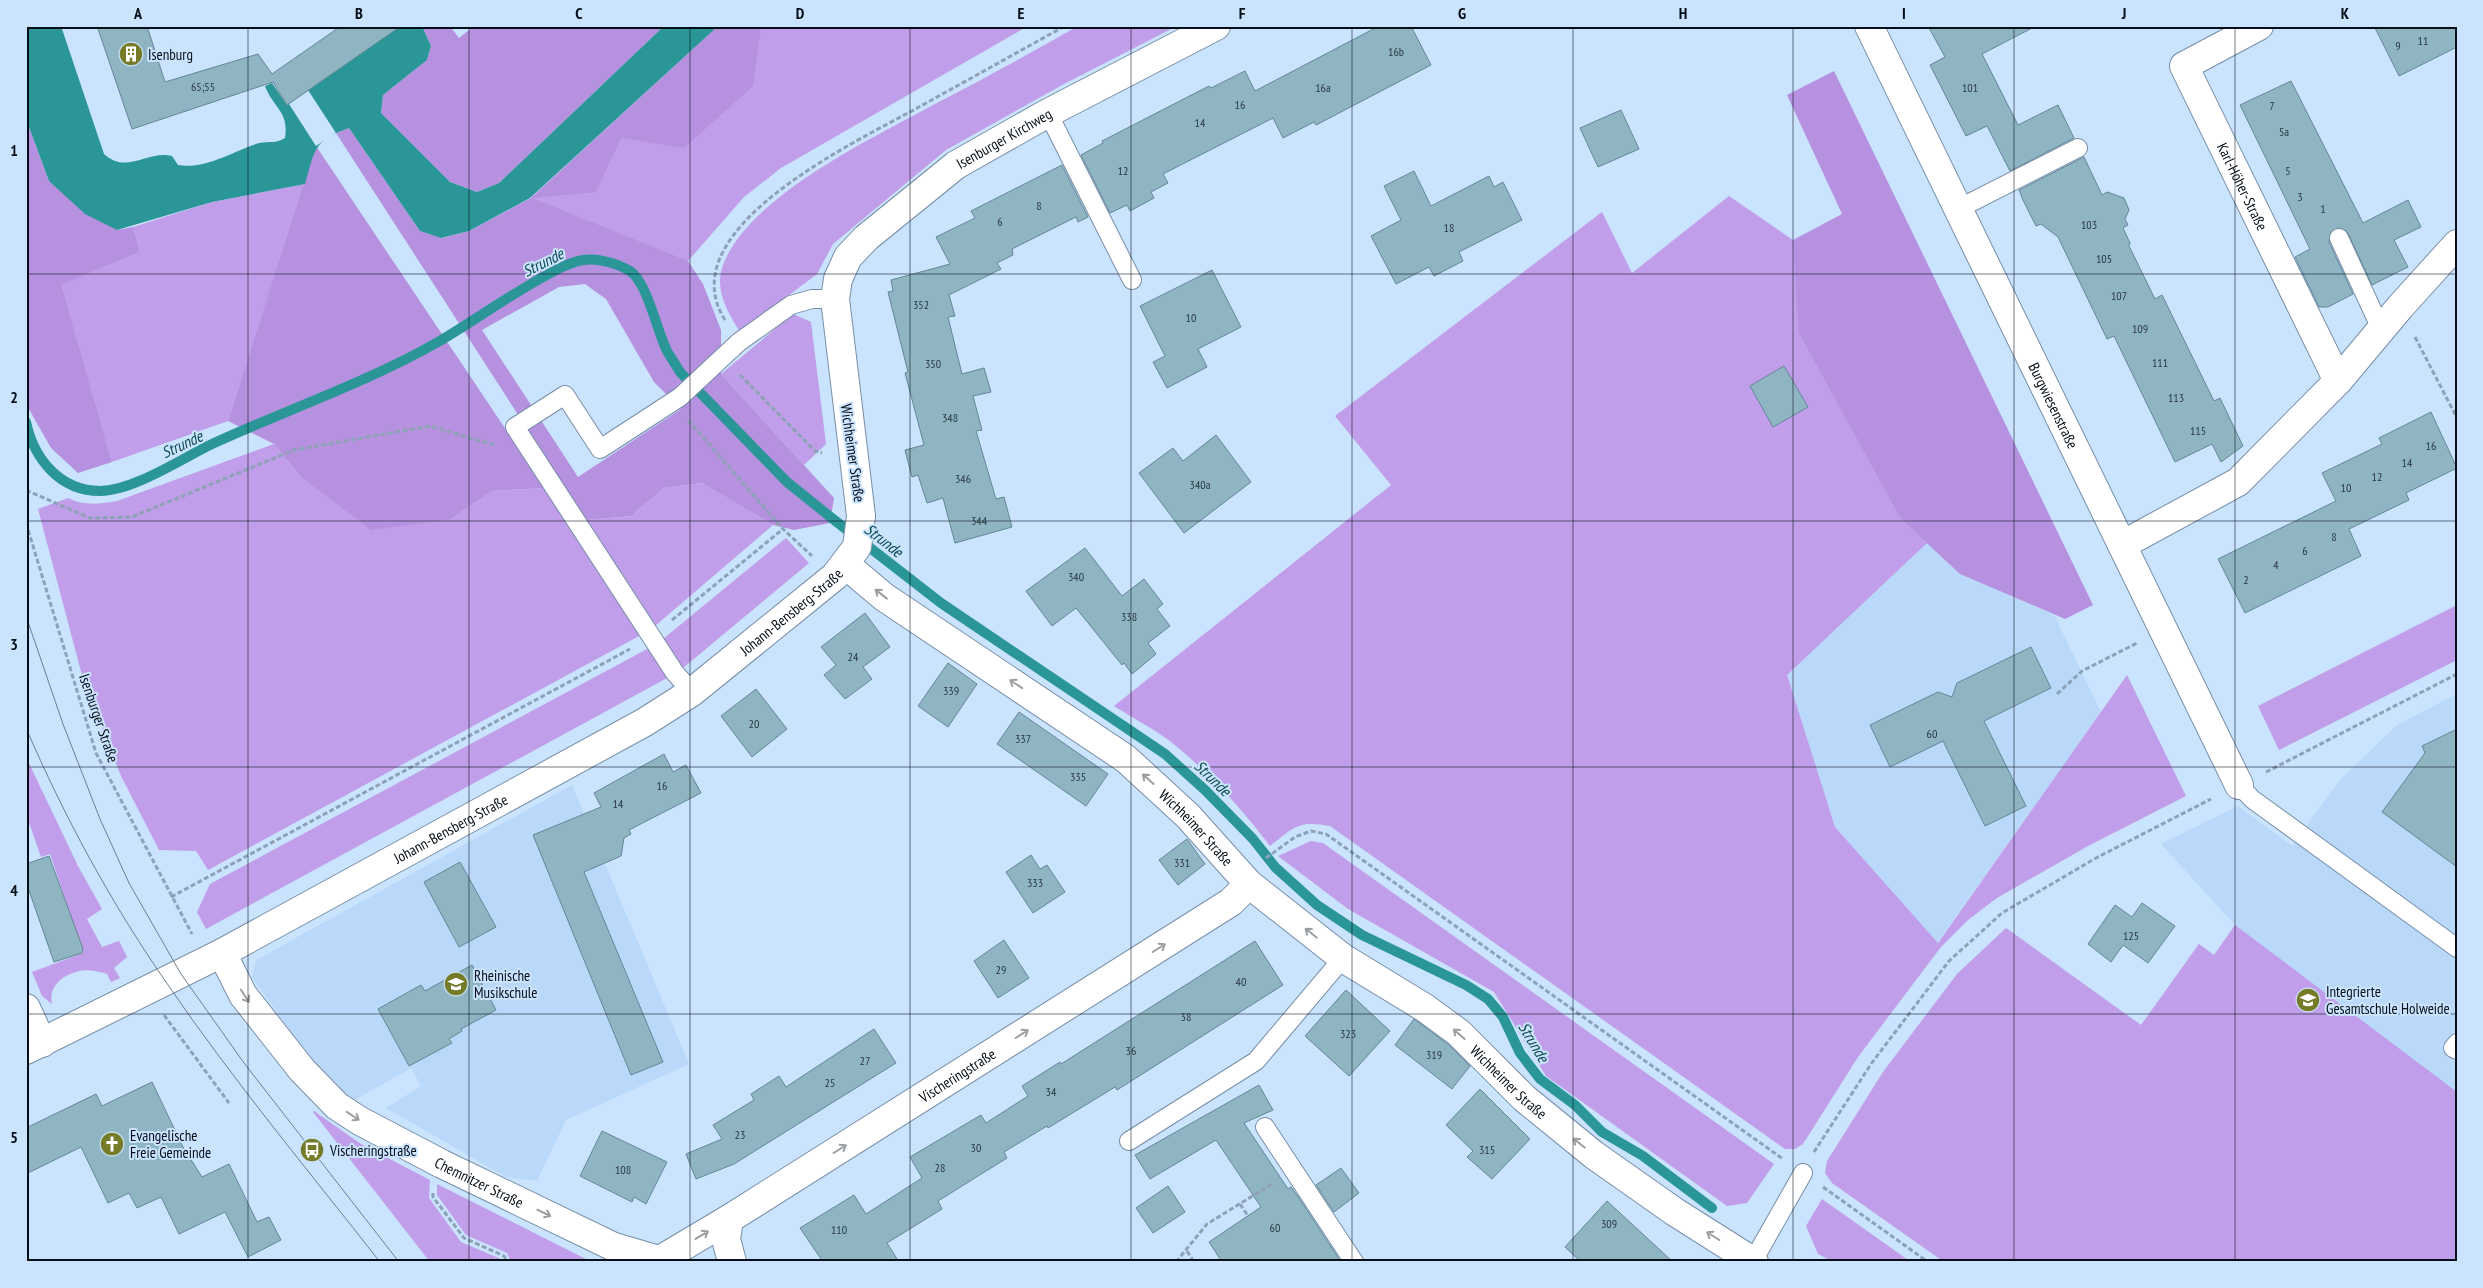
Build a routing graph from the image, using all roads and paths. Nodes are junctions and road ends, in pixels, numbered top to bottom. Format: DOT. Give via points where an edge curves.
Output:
graph roads {
  1 [pos="1065,26"];
  2 [pos="1216,26"];
  3 [pos="1869,26"];
  4 [pos="2260,26"];
  5 [pos="1048,113"];
  6 [pos="2078,148"];
  7 [pos="1958,208"];
  8 [pos="2338,238"];
  9 [pos="2457,244"];
  10 [pos="1132,280"];
  11 [pos="835,299"];
  12 [pos="2400,307"];
  13 [pos="2382,329"];
  14 [pos="739,342"];
  15 [pos="722,357"];
  16 [pos="2338,382"];
  17 [pos="676,400"];
  18 [pos="2457,418"];
  19 [pos="533,456"];
  20 [pos="854,461"];
  21 [pos="26,490"];
  22 [pos="26,523"];
  23 [pos="783,528"];
  24 [pos="2122,545"];
  25 [pos="850,555"];
  26 [pos="2163,630"];
  27 [pos="652,637"];
  28 [pos="2457,674"];
  29 [pos="692,692"];
  30 [pos="2057,694"];
  31 [pos="2239,785"];
  32 [pos="1274,851"];
  33 [pos="1249,884"];
  34 [pos="171,897"];
  35 [pos="2457,948"];
  36 [pos="215,957"];
  37 [pos="1343,958"];
  38 [pos="26,1008"];
  39 [pos="162,1010"];
  40 [pos="2457,1043"];
  41 [pos="34,1047"];
  42 [pos="2457,1050"];
  43 [pos="229,1103"];
  44 [pos="1265,1127"];
  45 [pos="1130,1141"];
  46 [pos="442,1164"];
  47 [pos="1294,1171"];
  48 [pos="1803,1172"];
  49 [pos="1240,1204"];
  50 [pos="1248,1216"];
  51 [pos="729,1219"];
  52 [pos="1187,1251"];
  53 [pos="657,1259"];
  54 [pos="507,1262"];
  55 [pos="732,1262"];
  56 [pos="1176,1262"];
  57 [pos="1194,1262"];
  58 [pos="1354,1262"];
  59 [pos="1754,1262"];
  60 [pos="1928,1262"];
  1 -- 14 [label="path" via="828,158 752,213 727,245 717,264 713,286 717,308"];
  2 -- 5 [label="street, Isenburger Kirchweg"];
  3 -- 7 [label="street, Burgwiesenstraße"];
  4 -- 16 [label="street, Karl-Höher-Straße" via="2184,66"];
  5 -- 10 [label="lane"];
  5 -- 11 [label="street, Isenburger Kirchweg" via="956,165 866,238 848,257 838,279"];
  6 -- 7 [label="lane"];
  7 -- 24 [label="street, Burgwiesenstraße"];
  8 -- 13 [label="lane"];
  9 -- 12 [label="street"];
  11 -- 14 [label="lane" via="812,299 791,305"];
  11 -- 20 [label="street, Wichheimer Straße"];
  12 -- 13 [label="street"];
  12 -- 18 [label="path"];
  13 -- 16 [label="street"];
  14 -- 15 [label="lane"];
  15 -- 17 [label="lane"];
  15 -- 20 [label="path" via="815,451"];
  16 -- 24 [label="street" via="2238,482"];
  17 -- 19 [label="lane" via="600,449 566,395 515,427"];
  17 -- 23 [label="path"];
  19 -- 21 [label="path" via="430,426 294,450 132,517 90,518"];
  19 -- 27 [label="lane"];
  20 -- 25 [label="street, Wichheimer Straße" via="861,516"];
  22 -- 34 [label="path, Isenburger Straße" via="96,753"];
  23 -- 25 [label="path"];
  23 -- 27 [label="path"];
  24 -- 26 [label="street, Burgwiesenstraße"];
  25 -- 29 [label="street, Johann-Bensberg-Straße"];
  33 -- 25 [label="street, Wichheimer Straße, one-way" via="1188,816 1126,759 884,597"];
  26 -- 30 [label="path" via="2082,671"];
  26 -- 31 [label="street, Burgwiesenstraße"];
  27 -- 29 [label="lane" via="675,673"];
  27 -- 34 [label="path"];
  28 -- 31 [label="path"];
  29 -- 36 [label="street, Johann-Bensberg-Straße" via="645,722"];
  31 -- 35 [label="lane" via="2252,799"];
  31 -- 48 [label="path" via="2096,858 2002,913 1943,969 1870,1064"];
  32 -- 48 [label="path" via="1311,832 1326,834"];
  37 -- 33 [label="street, Wichheimer Straße, one-way"];
  51 -- 33 [label="street, Vischeringstraße, one-way" via="1231,902"];
  34 -- 36 [label="path, Isenburger Straße"];
  36 -- 41 [label="street, Johann-Bensberg-Straße"];
  36 -- 46 [label="street, Chemnitzer Straße, one-way" via="319,1089 360,1121"];
  37 -- 45 [label="lane" via="1256,1061"];
  59 -- 37 [label="street, Wichheimer Straße, one-way" via="1675,1212 1594,1154 1524,1098 1459,1033 1425,1008"];
  38 -- 41 [label="street"];
  39 -- 43 [label="path"];
  40 -- 42 [label="lane" via="2453,1048"];
  44 -- 47 [label="lane"];
  46 -- 53 [label="street, Chemnitzer Straße, one-way" via="614,1246"];
  46 -- 54 [label="path" via="434,1182 433,1197 464,1238 504,1256"];
  47 -- 49 [label="path"];
  47 -- 58 [label="lane"];
  48 -- 59 [label="lane"];
  48 -- 60 [label="path"];
  49 -- 50 [label="path"];
  49 -- 52 [label="path" via="1207,1224"];
  53 -- 51 [label="street, Vischeringstraße, one-way"];
  51 -- 55 [label="street" via="726,1239"];
  52 -- 56 [label="path"];
  52 -- 57 [label="path"];
}
